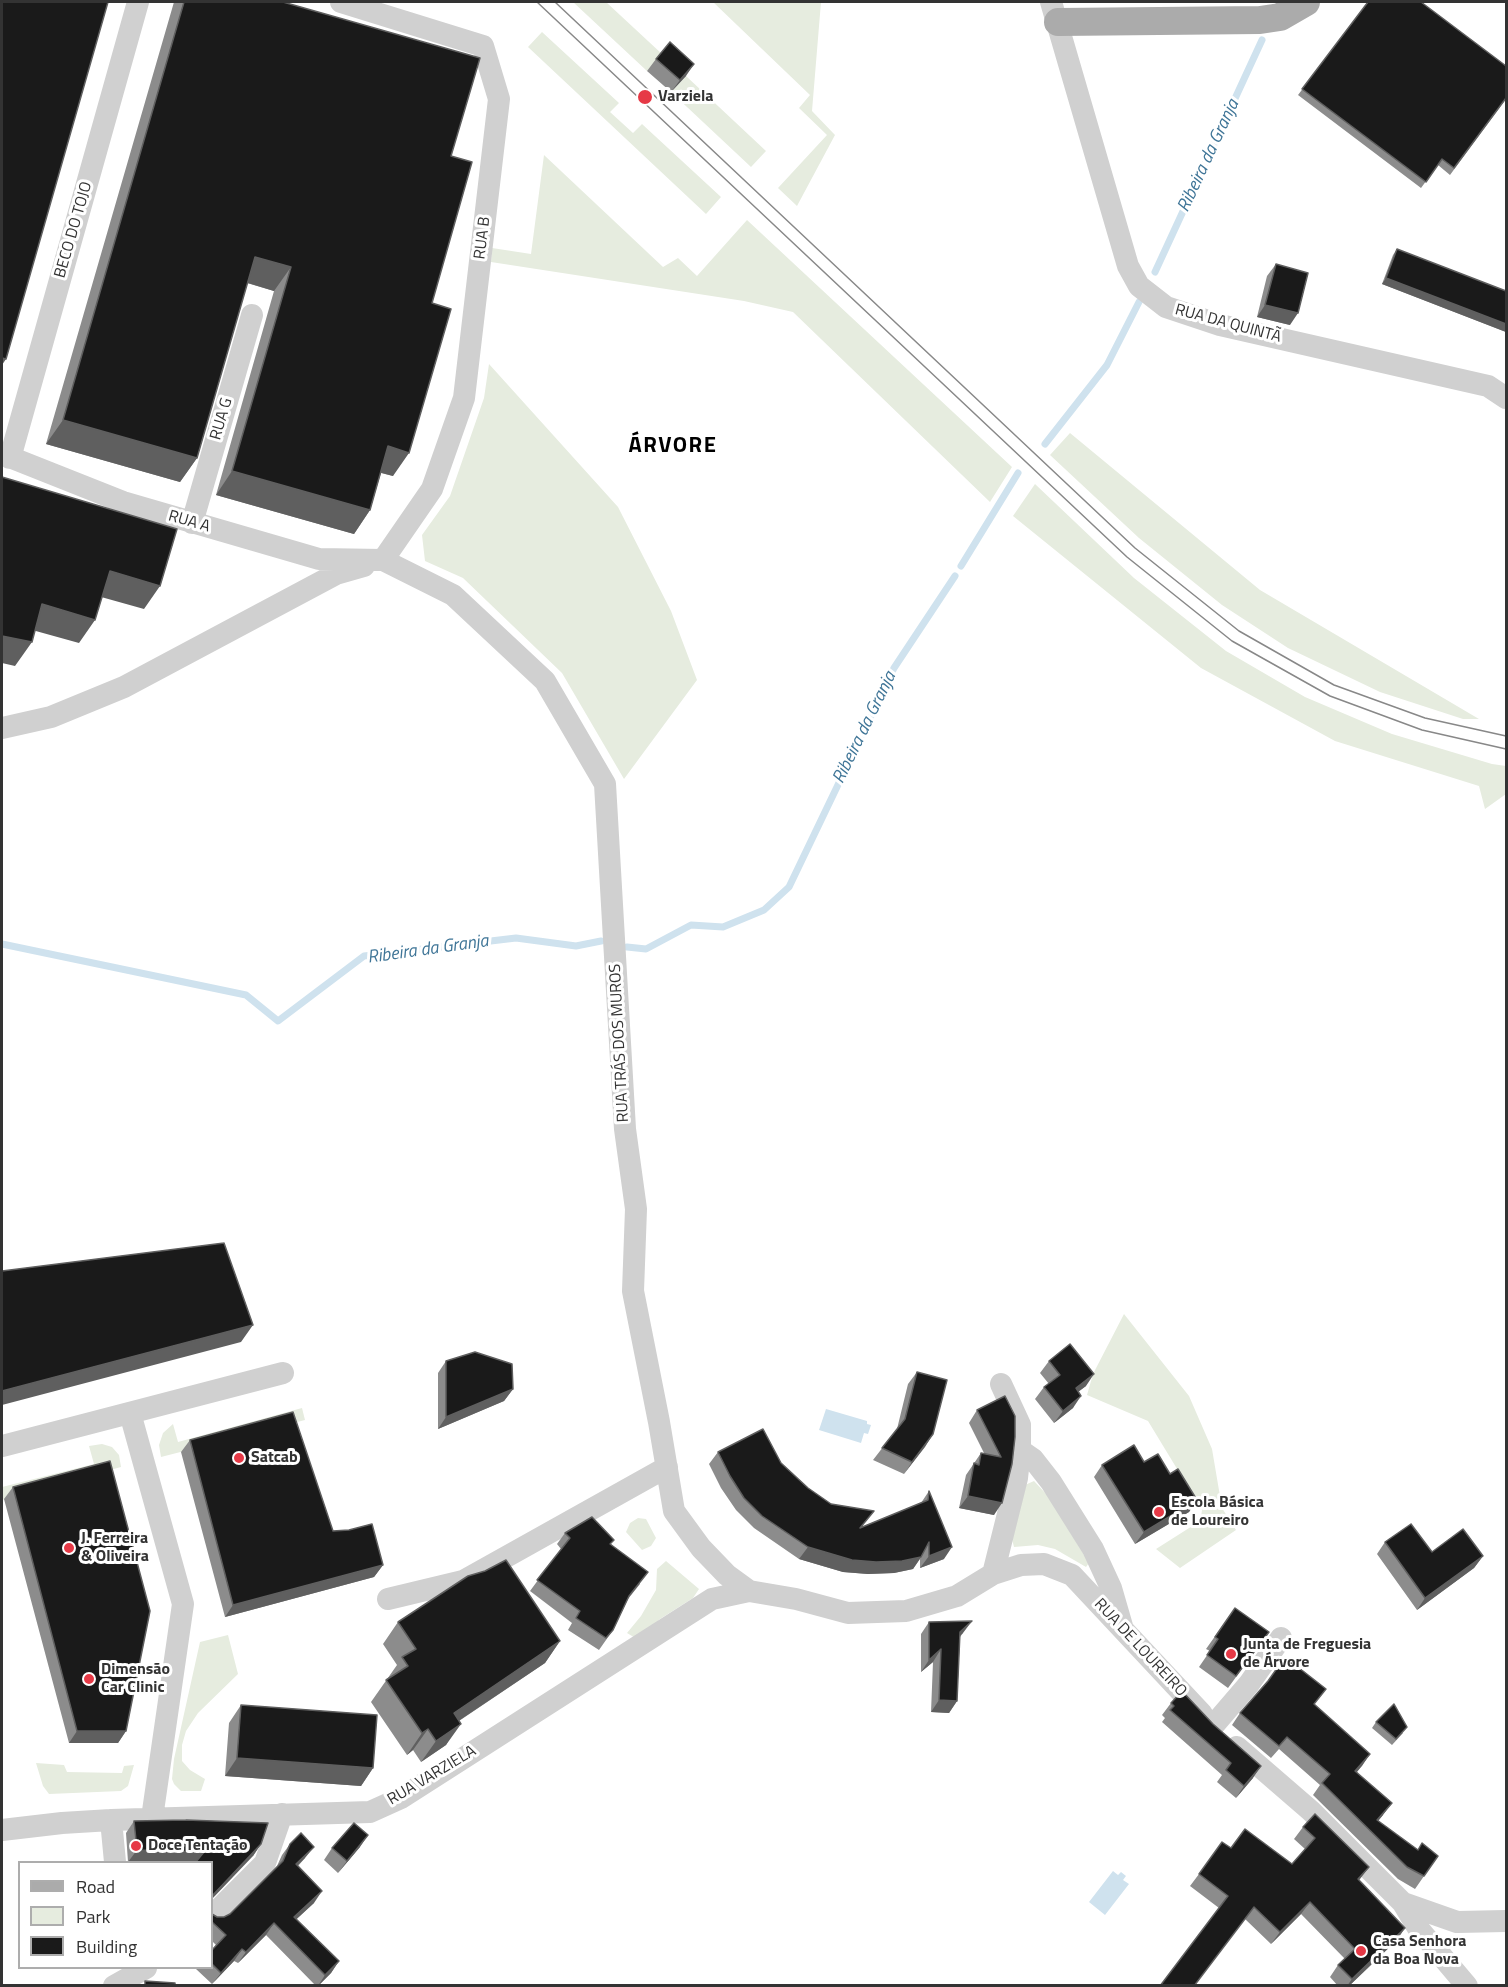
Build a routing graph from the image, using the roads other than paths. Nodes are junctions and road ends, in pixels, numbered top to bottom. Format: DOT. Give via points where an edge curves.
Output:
graph roads {
  1 [pos="138,2"];
  2 [pos="341,2"];
  3 [pos="1304,3"];
  4 [pos="1054,12"];
  5 [pos="252,315"];
  6 [pos="1506,398"];
  7 [pos="6,456"];
  8 [pos="192,523"];
  9 [pos="383,560"];
  10 [pos="2,728"];
  11 [pos="282,1373"];
  12 [pos="1001,1384"];
  13 [pos="130,1413"];
  14 [pos="2,1446"];
  15 [pos="1020,1450"];
  16 [pos="667,1467"];
  17 [pos="993,1574"];
  18 [pos="748,1591"];
  19 [pos="388,1599"];
  20 [pos="1123,1630"];
  21 [pos="1281,1638"];
  22 [pos="1213,1726"];
  23 [pos="282,1814"];
  24 [pos="152,1818"];
  25 [pos="111,1820"];
  26 [pos="2,1830"];
  27 [pos="115,1861"];
  28 [pos="1403,1903"];
  29 [pos="213,1915"];
  30 [pos="1506,1921"];
  31 [pos="144,1969"];
  32 [pos="122,1977"];
  33 [pos="1467,1986"];
  1 -- 7 [label="street, BECO DO TOJO"];
  2 -- 9 [label="street, RUA B" via="483,46 500,99 464,398 432,489"];
  3 -- 4 [label="main road" via="1280,17 1260,20"];
  4 -- 6 [label="street, RUA DA QUINTÃ" via="1128,266 1139,286 1166,307 1220,325 1488,386"];
  5 -- 8 [label="street, RUA G"];
  7 -- 8 [label="street, RUA A" via="123,502"];
  8 -- 9 [label="street, RUA A" via="319,559"];
  9 -- 10 [label="street" via="336,574 124,687 51,717"];
  9 -- 16 [label="street, RUA TRÁS DOS MUROS" via="453,595 545,681 605,784 625,1129 636,1209 633,1291"];
  11 -- 13 [label="street"];
  12 -- 15 [label="street" via="1020,1425"];
  13 -- 14 [label="street"];
  13 -- 24 [label="street" via="183,1605"];
  15 -- 17 [label="street" via="1017,1478"];
  15 -- 20 [label="street" via="1033,1459 1051,1482 1093,1549 1111,1588"];
  16 -- 18 [label="street, RUA TRÁS DOS MUROS" via="674,1511 701,1548"];
  16 -- 19 [label="street" via="464,1581"];
  17 -- 18 [label="street, RUA DE LOUREIRO" via="957,1596 906,1611 848,1613"];
  17 -- 20 [label="street, RUA DE LOUREIRO" via="1021,1565 1044,1564 1072,1575"];
  18 -- 23 [label="street, RUA VARZIELA" via="712,1599 401,1798 370,1812"];
  20 -- 22 [label="street, RUA DE LOUREIRO"];
  21 -- 22 [label="street"];
  22 -- 28 [label="street, RUA DE LOUREIRO" via="1311,1811"];
  23 -- 24 [label="street, RUA VARZIELA"];
  23 -- 29 [label="street" via="265,1863"];
  24 -- 25 [label="street, RUA VARZIELA"];
  25 -- 26 [label="street, RUA VARZIELA"];
  25 -- 27 [label="street"];
  28 -- 30 [label="street, RUA DE LOUREIRO" via="1457,1922"];
  28 -- 33 [label="street" via="1418,1928"];
  31 -- 32 [label="street"];
}
